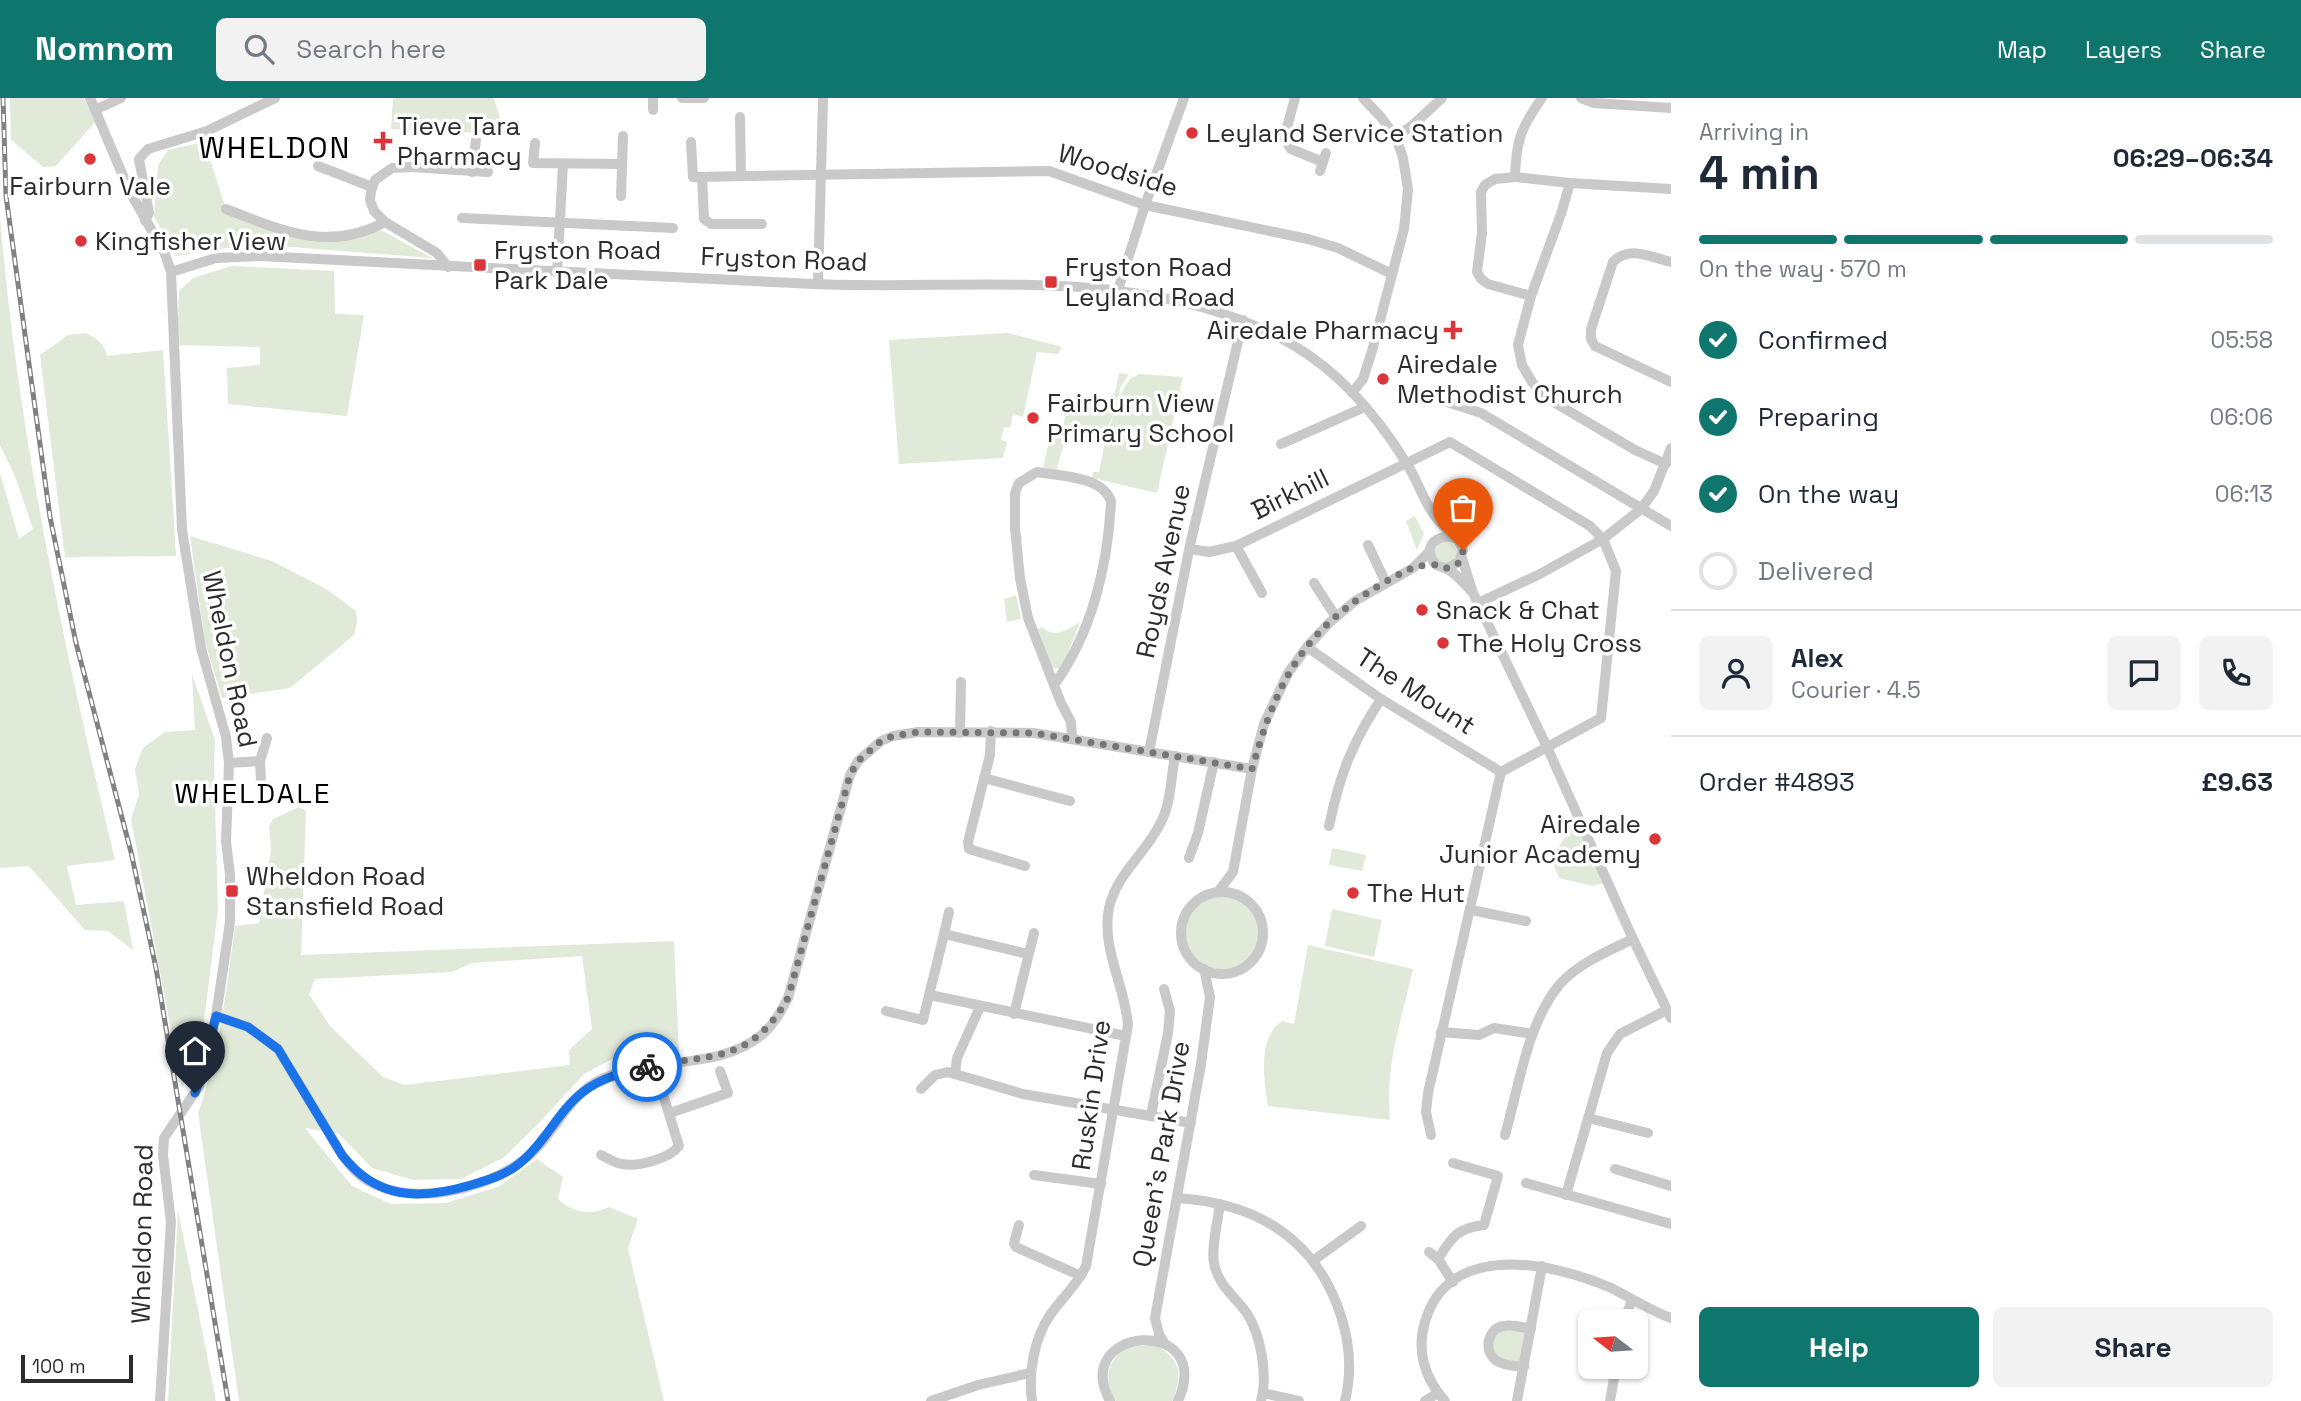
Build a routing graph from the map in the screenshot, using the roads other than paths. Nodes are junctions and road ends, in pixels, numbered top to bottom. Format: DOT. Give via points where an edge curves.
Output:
graph roads {
  1 [pos="90,98"];
  2 [pos="121,98"];
  3 [pos="275,98"];
  4 [pos="653,98"];
  5 [pos="682,98"];
  6 [pos="704,98"];
  7 [pos="823,98"];
  8 [pos="1184,98"];
  9 [pos="1295,98"];
  10 [pos="1363,98"];
  11 [pos="1442,98"];
  12 [pos="1542,98"];
  13 [pos="1581,98"];
  14 [pos="1671,108"];
  15 [pos="95,110"];
  16 [pos="653,110"];
  17 [pos="740,117"];
  18 [pos="623,136"];
  19 [pos="1396,137"];
  20 [pos="476,140"];
  21 [pos="691,142"];
  22 [pos="535,143"];
  23 [pos="1323,162"];
  24 [pos="622,164"];
  25 [pos="563,165"];
  26 [pos="318,166"];
  27 [pos="472,172"];
  28 [pos="488,172"];
  29 [pos="821,174"];
  30 [pos="741,175"];
  31 [pos="698,177"];
  32 [pos="1515,177"];
  33 [pos="1570,183"];
  34 [pos="372,187"];
  35 [pos="1671,189"];
  36 [pos="621,196"];
  37 [pos="1145,205"];
  38 [pos="473,206"];
  39 [pos="226,209"];
  40 [pos="658,216"];
  41 [pos="145,221"];
  42 [pos="385,222"];
  43 [pos="559,223"];
  44 [pos="762,224"];
  45 [pos="658,228"];
  46 [pos="673,228"];
  47 [pos="1671,262"];
  48 [pos="448,267"];
  49 [pos="171,272"];
  50 [pos="557,273"];
  51 [pos="1392,274"];
  52 [pos="818,284"];
  53 [pos="1118,290"];
  54 [pos="1531,296"];
  55 [pos="1243,320"];
  56 [pos="1671,382"];
  57 [pos="1352,393"];
  58 [pos="1441,400"];
  59 [pos="1365,407"];
  60 [pos="1281,444"];
  61 [pos="1671,448"];
  62 [pos="1407,463"];
  63 [pos="1666,464"];
  64 [pos="1642,509"];
  65 [pos="1430,510"];
  66 [pos="1671,526"];
  67 [pos="1454,537"];
  68 [pos="1603,539"];
  69 [pos="1368,545"];
  70 [pos="1432,546"];
  71 [pos="1236,547"];
  72 [pos="1189,549"];
  73 [pos="1462,558"];
  74 [pos="1441,567"];
  75 [pos="1413,568"];
  76 [pos="1314,583"];
  77 [pos="1386,583"];
  78 [pos="1262,593"];
  79 [pos="1476,598"];
  80 [pos="1336,617"];
  81 [pos="1307,647"];
  82 [pos="961,682"];
  83 [pos="1054,685"];
  84 [pos="1381,699"];
  85 [pos="991,731"];
  86 [pos="960,733"];
  87 [pos="267,738"];
  88 [pos="1072,738"];
  89 [pos="1547,747"];
  90 [pos="1149,752"];
  91 [pos="1175,756"];
  92 [pos="260,761"];
  93 [pos="1214,762"];
  94 [pos="229,763"];
  95 [pos="1252,769"];
  96 [pos="1501,772"];
  97 [pos="984,778"];
  98 [pos="261,780"];
  99 [pos="1070,801"];
  100 [pos="1329,826"];
  101 [pos="1189,858"];
  102 [pos="1025,866"];
  103 [pos="1233,872"];
  104 [pos="1218,892"];
  105 [pos="1243,898"];
  106 [pos="1471,910"];
  107 [pos="949,912"];
  108 [pos="1525,921"];
  109 [pos="1034,933"];
  110 [pos="944,934"];
  111 [pos="1633,939"];
  112 [pos="1028,954"];
  113 [pos="1204,969"];
  114 [pos="1226,973"];
  115 [pos="1164,989"];
  116 [pos="930,995"];
  117 [pos="1210,998"];
  118 [pos="980,1007"];
  119 [pos="886,1012"];
  120 [pos="1014,1014"];
  121 [pos="1669,1014"];
  122 [pos="216,1016"];
  123 [pos="1441,1032"];
  124 [pos="1533,1034"];
  125 [pos="1126,1036"];
  126 [pos="654,1066"];
  127 [pos="720,1072"];
  128 [pos="955,1074"];
  129 [pos="921,1088"];
  130 [pos="1114,1108"];
  131 [pos="670,1113"];
  132 [pos="1151,1115"];
  133 [pos="1588,1118"];
  134 [pos="1191,1123"];
  135 [pos="1648,1133"];
  136 [pos="1431,1135"];
  137 [pos="1505,1135"];
  138 [pos="601,1155"];
  139 [pos="1453,1163"];
  140 [pos="1615,1169"];
  141 [pos="1034,1175"];
  142 [pos="1526,1183"];
  143 [pos="1101,1184"];
  144 [pos="1671,1186"];
  145 [pos="1566,1195"];
  146 [pos="1177,1198"];
  147 [pos="1220,1204"];
  148 [pos="1671,1224"];
  149 [pos="1019,1225"];
  150 [pos="1361,1226"];
  151 [pos="1314,1260"];
  152 [pos="1542,1266"];
  153 [pos="1081,1276"];
  154 [pos="1453,1282"];
  155 [pos="1632,1300"];
  156 [pos="1629,1309"];
  157 [pos="1154,1318"];
  158 [pos="1671,1318"];
  159 [pos="1531,1329"];
  160 [pos="1140,1339"];
  161 [pos="1165,1344"];
  162 [pos="1524,1367"];
  163 [pos="1030,1373"];
  164 [pos="1614,1379"];
  165 [pos="1262,1397"];
  166 [pos="1441,1397"];
  167 [pos="160,1401"];
  168 [pos="931,1401"];
  169 [pos="1032,1401"];
  170 [pos="1110,1401"];
  171 [pos="1178,1401"];
  172 [pos="1299,1401"];
  173 [pos="1345,1401"];
  174 [pos="1425,1401"];
  175 [pos="1517,1401"];
  176 [pos="1610,1401"];
  1 -- 15 [label="street, Wheldon Road"];
  2 -- 15 [label="street"];
  3 -- 41 [label="street" via="219,126 148,149 139,159 149,213"];
  4 -- 16 [label="street"];
  5 -- 6 [label="street"];
  7 -- 29 [label="street"];
  8 -- 37 [label="street"];
  9 -- 23 [label="street" via="1284,138 1291,149"];
  10 -- 19 [label="street"];
  11 -- 19 [label="street"];
  12 -- 32 [label="street" via="1521,130"];
  13 -- 14 [label="street" via="1594,103"];
  15 -- 41 [label="street, Wheldon Road"];
  17 -- 30 [label="street"];
  18 -- 24 [label="street"];
  19 -- 51 [label="street" via="1408,189"];
  20 -- 27 [label="street"];
  21 -- 31 [label="street"];
  22 -- 25 [label="street" via="533,163"];
  24 -- 25 [label="street"];
  24 -- 36 [label="street"];
  25 -- 43 [label="street"];
  26 -- 34 [label="street"];
  27 -- 28 [label="street"];
  27 -- 34 [label="street" via="392,168"];
  29 -- 30 [label="street, Woodside"];
  29 -- 37 [label="street, Woodside" via="1037,170"];
  29 -- 52 [label="street"];
  30 -- 31 [label="street, Woodside"];
  31 -- 44 [label="street" via="704,219 710,224"];
  32 -- 33 [label="street"];
  32 -- 54 [label="street" via="1495,179 1481,192 1477,272 1488,284"];
  33 -- 35 [label="street"];
  33 -- 54 [label="street"];
  34 -- 42 [label="street" via="374,211"];
  37 -- 51 [label="street, Woodside" via="1308,239"];
  37 -- 53 [label="street"];
  38 -- 43 [label="street" via="467,218"];
  39 -- 42 [label="street" via="313,237 348,237"];
  40 -- 45 [label="street"];
  41 -- 49 [label="street, Wheldon Road"];
  42 -- 48 [label="street" via="437,253"];
  43 -- 45 [label="street"];
  43 -- 50 [label="street"];
  45 -- 46 [label="street"];
  47 -- 56 [label="street" via="1629,252 1620,255 1613,262 1591,329 1595,346"];
  48 -- 49 [label="street, Fryston Road" via="233,256"];
  48 -- 50 [label="street, Fryston Road"];
  49 -- 94 [label="street, Wheldon Road" via="182,530 201,648"];
  50 -- 52 [label="street, Fryston Road"];
  51 -- 57 [label="street" via="1363,379"];
  52 -- 53 [label="street, Fryston Road"];
  53 -- 55 [label="street, Fryston Road" via="1172,299"];
  54 -- 63 [label="street" via="1518,345 1532,382 1545,397"];
  55 -- 57 [label="street, Fryston Road" via="1314,359"];
  55 -- 72 [label="street, Royds Avenue"];
  57 -- 59 [label="street, Fryston Road"];
  58 -- 64 [label="street" via="1481,413"];
  59 -- 60 [label="street"];
  59 -- 62 [label="street, Fryston Road"];
  61 -- 63 [label="street"];
  62 -- 65 [label="street, Fryston Road"];
  62 -- 68 [label="street, Birkhill" via="1450,442 1590,526"];
  62 -- 71 [label="street, Birkhill"];
  63 -- 64 [label="street"];
  64 -- 66 [label="street"];
  64 -- 68 [label="street"];
  65 -- 67 [label="street, Fryston Road"];
  65 -- 70 [label="street, Fryston Road"];
  67 -- 70 [label="street" via="1444,536"];
  67 -- 73 [label="street, Fryston Road" via="1461,545"];
  68 -- 79 [label="street" via="1538,575"];
  68 -- 89 [label="street" via="1616,571 1601,718"];
  69 -- 77 [label="street"];
  70 -- 74 [label="street, Fryston Road" via="1432,561"];
  70 -- 75 [label="street, Queen's Park Drive"];
  71 -- 72 [label="street, Birkhill" via="1209,552"];
  71 -- 78 [label="street"];
  72 -- 90 [label="street, Royds Avenue"];
  73 -- 74 [label="street" via="1455,566"];
  73 -- 79 [label="street, Fryston Road"];
  74 -- 75 [label="street, Queen's Park Drive"];
  74 -- 79 [label="street, Fryston Road"];
  75 -- 77 [label="street, Queen's Park Drive"];
  76 -- 80 [label="street"];
  77 -- 80 [label="street, Queen's Park Drive"];
  79 -- 89 [label="street, Fryston Road"];
  80 -- 81 [label="street, Queen's Park Drive"];
  81 -- 84 [label="street, The Mount"];
  81 -- 95 [label="street, Queen's Park Drive" via="1280,687"];
  82 -- 86 [label="street"];
  83 -- 83 [label="street" via="1090,619 1104,563 1111,502 1108,492 1095,483 1037,472 1019,483 1015,493 1015,528 1027,614"];
  83 -- 88 [label="street" via="1071,722"];
  84 -- 96 [label="street, The Mount"];
  84 -- 100 [label="street" via="1344,765"];
  85 -- 86 [label="street"];
  85 -- 88 [label="street"];
  85 -- 97 [label="street"];
  86 -- 126 [label="street" via="893,736 858,761 850,775 788,998 764,1033 722,1055"];
  87 -- 92 [label="street"];
  88 -- 90 [label="street"];
  89 -- 96 [label="street"];
  89 -- 111 [label="street, Fryston Road"];
  90 -- 91 [label="street"];
  91 -- 93 [label="street"];
  91 -- 125 [label="street, Ruskin Drive" via="1162,820 1121,878 1109,908 1108,943 1127,1009"];
  92 -- 94 [label="street"];
  92 -- 98 [label="street"];
  93 -- 95 [label="street"];
  93 -- 101 [label="street"];
  94 -- 122 [label="street, Wheldon Road" via="230,922"];
  95 -- 103 [label="street, Queen's Park Drive"];
  96 -- 106 [label="street"];
  97 -- 99 [label="street"];
  97 -- 102 [label="street" via="969,849"];
  103 -- 104 [label="street, Queen's Park Drive"];
  103 -- 105 [label="street, Queen's Park Drive"];
  104 -- 105 [label="street"];
  104 -- 113 [label="street, Queen's Park Drive" via="1194,903 1183,922 1184,948"];
  105 -- 114 [label="street, Queen's Park Drive" via="1260,917 1262,943 1248,965"];
  106 -- 108 [label="street"];
  106 -- 123 [label="street"];
  107 -- 110 [label="street"];
  109 -- 112 [label="street"];
  110 -- 112 [label="street"];
  110 -- 116 [label="street"];
  111 -- 121 [label="street, Fryston Road"];
  111 -- 124 [label="street" via="1595,957 1561,983"];
  112 -- 120 [label="street"];
  113 -- 114 [label="street"];
  113 -- 117 [label="street, Queen's Park Drive"];
  114 -- 117 [label="street, Queen's Park Drive"];
  115 -- 132 [label="street" via="1170,1011 1168,1032"];
  116 -- 118 [label="street"];
  116 -- 119 [label="street" via="923,1020"];
  117 -- 134 [label="street, Queen's Park Drive"];
  118 -- 120 [label="street"];
  118 -- 128 [label="street" via="957,1058"];
  120 -- 125 [label="street"];
  121 -- 133 [label="street" via="1620,1034 1607,1053"];
  122 -- 126 [label="street" via="248,1027 278,1049 353,1169 367,1181 401,1194 458,1189 494,1178 537,1148 581,1093 598,1082"];
  122 -- 167 [label="street, Wheldon Road" via="199,1086 167,1132 163,1155 171,1222"];
  123 -- 124 [label="street" via="1479,1035 1494,1028"];
  123 -- 136 [label="street" via="1426,1112"];
  124 -- 137 [label="street"];
  125 -- 130 [label="street, Ruskin Drive"];
  126 -- 131 [label="street"];
  127 -- 131 [label="street" via="728,1093"];
  128 -- 129 [label="street" via="935,1075"];
  128 -- 130 [label="street" via="1023,1094"];
  130 -- 132 [label="street"];
  130 -- 143 [label="street, Ruskin Drive"];
  131 -- 138 [label="street" via="679,1146 675,1151 626,1165"];
  132 -- 134 [label="street"];
  133 -- 135 [label="street"];
  133 -- 145 [label="street"];
  134 -- 146 [label="street, Queen's Park Drive"];
  139 -- 154 [label="street" via="1498,1176 1484,1225 1460,1230 1433,1256"];
  140 -- 144 [label="street"];
  141 -- 143 [label="street"];
  142 -- 145 [label="street"];
  143 -- 153 [label="street, Ruskin Drive"];
  145 -- 148 [label="street"];
  146 -- 147 [label="street"];
  146 -- 157 [label="street, Queen's Park Drive"];
  147 -- 151 [label="street" via="1282,1230"];
  147 -- 165 [label="street" via="1214,1262 1222,1284 1247,1314 1262,1352"];
  149 -- 153 [label="street" via="1016,1247"];
  150 -- 151 [label="street"];
  151 -- 173 [label="street" via="1334,1296 1348,1337 1350,1381"];
  152 -- 154 [label="street" via="1503,1263 1468,1271"];
  152 -- 155 [label="street" via="1608,1287"];
  152 -- 159 [label="street"];
  153 -- 163 [label="street, Ruskin Drive" via="1041,1333"];
  154 -- 166 [label="street" via="1439,1292 1423,1329 1424,1364"];
  155 -- 156 [label="street"];
  155 -- 158 [label="street"];
  157 -- 160 [label="street, Queen's Park Drive"];
  157 -- 161 [label="street"];
  159 -- 162 [label="street"];
  159 -- 162 [label="street" via="1500,1326 1488,1343 1495,1360"];
  160 -- 161 [label="street"];
  160 -- 170 [label="street, Queen's Park Drive" via="1127,1342 1108,1359 1103,1377"];
  161 -- 171 [label="street" via="1175,1352 1185,1376"];
  162 -- 175 [label="street"];
  163 -- 168 [label="street"];
  163 -- 169 [label="street, Ruskin Drive"];
  164 -- 176 [label="street"];
  165 -- 172 [label="street"];
  166 -- 174 [label="street"];
}
